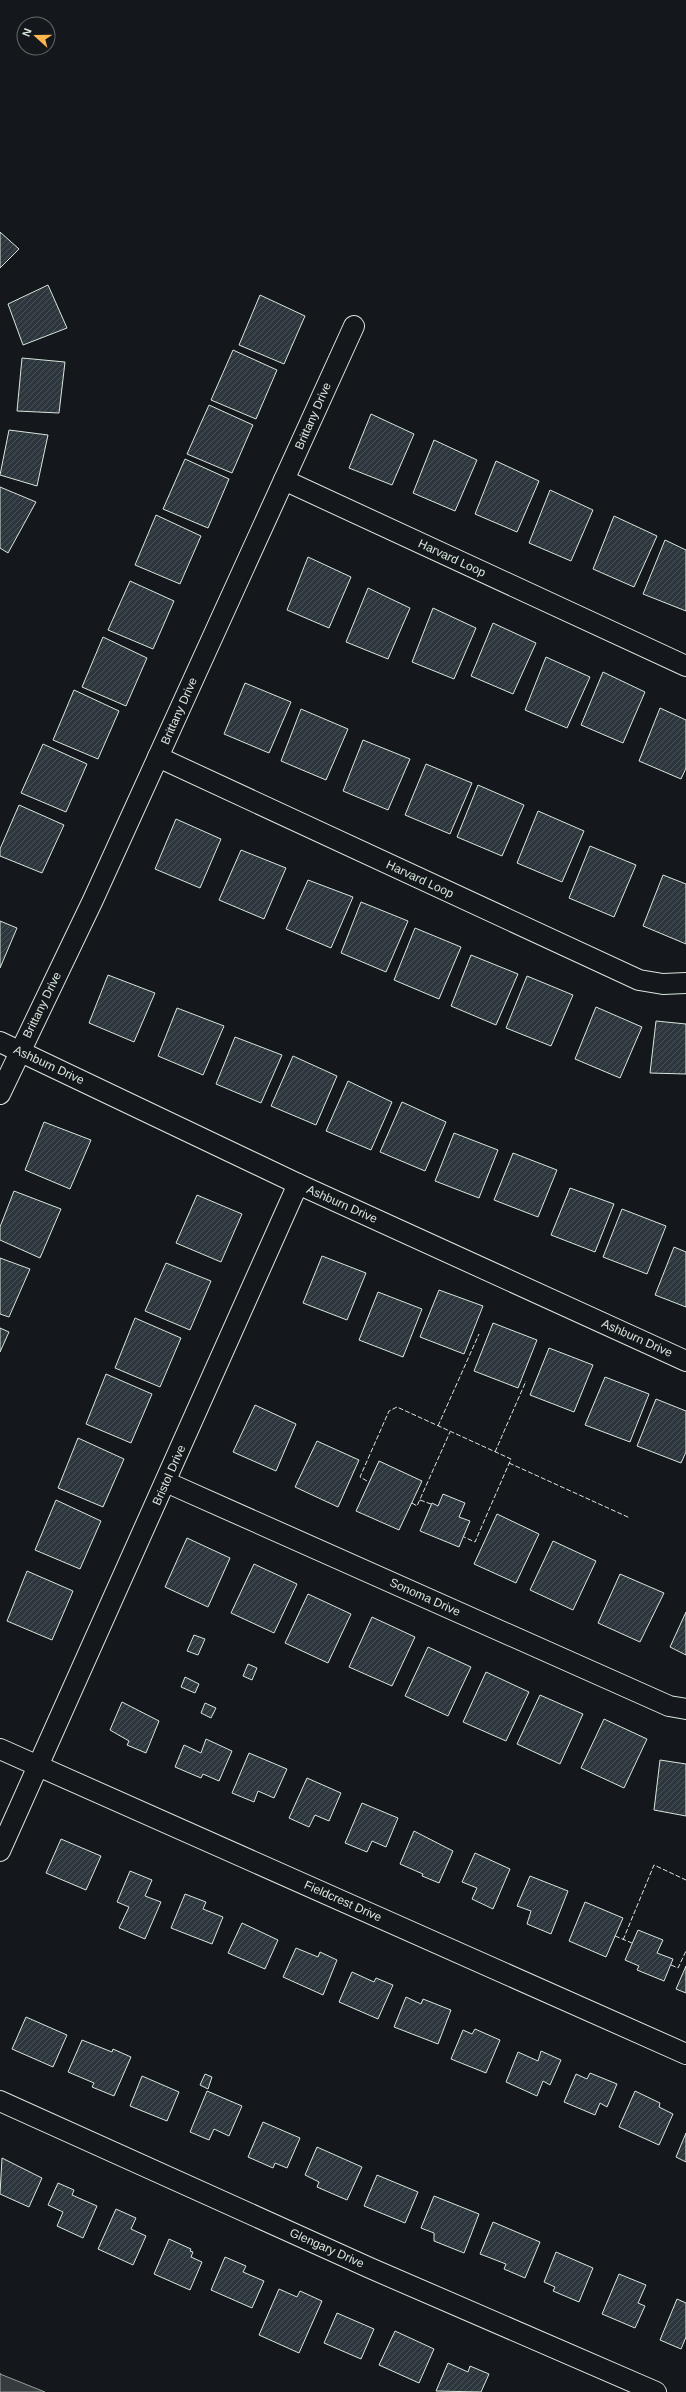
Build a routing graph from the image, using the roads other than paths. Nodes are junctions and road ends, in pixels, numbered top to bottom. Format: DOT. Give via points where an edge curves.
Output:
graph roads {
  1 [pos="354,326"];
  2 [pos="284,480"];
  3 [pos="686,666"];
  4 [pos="158,757"];
  5 [pos="686,983"];
  6 [pos="0,1042"];
  7 [pos="19,1051"];
  8 [pos="0,1094"];
  9 [pos="298,1184"];
  10 [pos="686,1361"];
  11 [pos="166,1482"];
  12 [pos="686,1709"];
  13 [pos="0,1749"];
  14 [pos="37,1765"];
  15 [pos="0,1851"];
  16 [pos="686,2054"];
  17 [pos="0,2101"];
  18 [pos="656,2392"];
  1 -- 2 [label="street, Brittany Drive"];
  2 -- 3 [label="street, Harvard Loop"];
  2 -- 4 [label="street, Brittany Drive"];
  4 -- 5 [label="street, Harvard Loop" via="638,980 663,984"];
  4 -- 7 [label="street, Brittany Drive" via="93,900"];
  6 -- 7 [label="street, Ashburn Drive"];
  7 -- 8 [label="street, Brittany Drive"];
  7 -- 9 [label="street, Ashburn Drive"];
  9 -- 10 [label="street, Ashburn Drive"];
  9 -- 11 [label="street, Bristol Drive"];
  11 -- 12 [label="street, Sonoma Drive" via="669,1706"];
  11 -- 14 [label="street, Bristol Drive"];
  13 -- 14 [label="street, Fieldcrest Drive"];
  14 -- 15 [label="street"];
  14 -- 16 [label="street, Fieldcrest Drive"];
  17 -- 18 [label="street, Glengary Drive" via="370,2268"];
}
